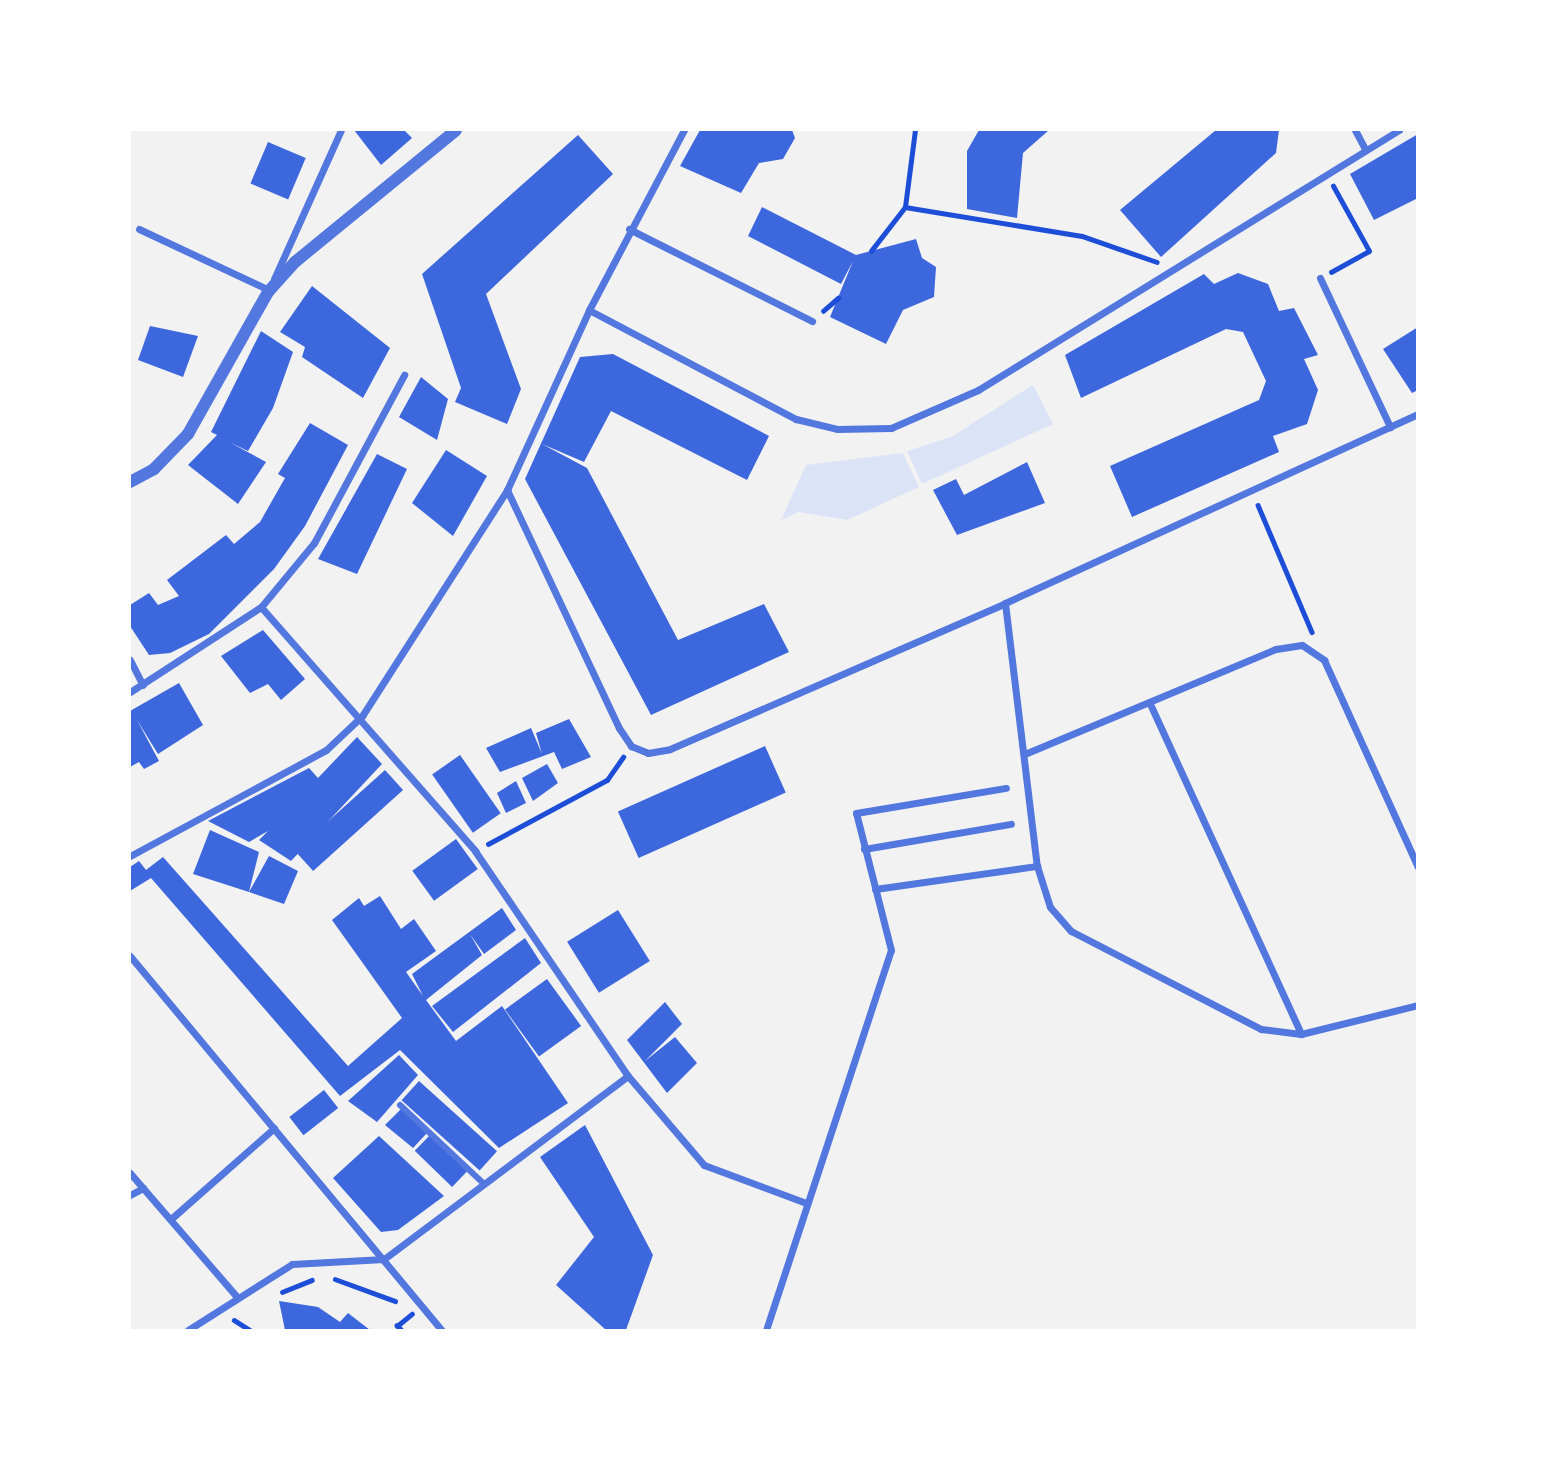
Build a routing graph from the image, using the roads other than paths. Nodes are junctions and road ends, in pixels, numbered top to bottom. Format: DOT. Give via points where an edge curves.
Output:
graph roads {
  1 [pos="341,130"];
  2 [pos="456,130"];
  3 [pos="684,130"];
  4 [pos="1355,130"];
  5 [pos="1399,130"];
  6 [pos="1365,149"];
  7 [pos="139,229"];
  8 [pos="629,229"];
  9 [pos="1320,278"];
  10 [pos="268,292"];
  11 [pos="589,310"];
  12 [pos="812,321"];
  13 [pos="404,375"];
  14 [pos="1418,414"];
  15 [pos="1390,427"];
  16 [pos="130,482"];
  17 [pos="507,490"];
  18 [pos="1005,603"];
  19 [pos="261,607"];
  20 [pos="130,660"];
  21 [pos="144,685"];
  22 [pos="130,692"];
  23 [pos="1151,706"];
  24 [pos="362,716"];
  25 [pos="1027,753"];
  26 [pos="1006,788"];
  27 [pos="1011,824"];
  28 [pos="864,849"];
  29 [pos="130,856"];
  30 [pos="1417,865"];
  31 [pos="1037,866"];
  32 [pos="874,889"];
  33 [pos="130,956"];
  34 [pos="1418,1005"];
  35 [pos="1301,1034"];
  36 [pos="628,1076"];
  37 [pos="400,1105"];
  38 [pos="274,1128"];
  39 [pos="130,1173"];
  40 [pos="484,1184"];
  41 [pos="143,1188"];
  42 [pos="130,1195"];
  43 [pos="806,1203"];
  44 [pos="172,1219"];
  45 [pos="384,1259"];
  46 [pos="238,1298"];
  47 [pos="188,1331"];
  48 [pos="442,1331"];
  49 [pos="766,1331"];
  1 -- 10 [label="street"];
  2 -- 10 [label="street" via="295,262"];
  3 -- 8 [label="street"];
  4 -- 6 [label="street"];
  5 -- 6 [label="street"];
  6 -- 11 [label="street" via="978,390 891,428 837,429 796,419"];
  7 -- 10 [label="street"];
  8 -- 11 [label="street"];
  8 -- 12 [label="street"];
  9 -- 15 [label="street"];
  10 -- 16 [label="street" via="188,434 154,469"];
  11 -- 17 [label="street"];
  13 -- 19 [label="street" via="314,543"];
  14 -- 15 [label="street"];
  15 -- 18 [label="street"];
  17 -- 18 [label="street" via="631,746 648,753 670,749"];
  17 -- 24 [label="street"];
  18 -- 25 [label="street"];
  19 -- 21 [label="street"];
  19 -- 24 [label="street"];
  20 -- 21 [label="street"];
  21 -- 22 [label="street"];
  23 -- 25 [label="street"];
  23 -- 30 [label="street" via="1276,649 1302,645 1324,660"];
  23 -- 35 [label="street"];
  24 -- 29 [label="street" via="326,750"];
  24 -- 36 [label="street" via="475,851"];
  25 -- 31 [label="street"];
  26 -- 28 [label="street" via="856,813"];
  27 -- 28 [label="street"];
  28 -- 32 [label="street"];
  31 -- 32 [label="street"];
  31 -- 35 [label="street" via="1050,907 1071,931 1261,1029"];
  32 -- 43 [label="street" via="891,950"];
  33 -- 38 [label="street"];
  34 -- 35 [label="street"];
  36 -- 40 [label="street"];
  36 -- 43 [label="street" via="705,1165"];
  37 -- 40 [label="street"];
  38 -- 44 [label="street"];
  38 -- 45 [label="street"];
  39 -- 41 [label="street"];
  40 -- 45 [label="street"];
  41 -- 42 [label="street"];
  41 -- 44 [label="street"];
  43 -- 49 [label="street"];
  44 -- 46 [label="street"];
  45 -- 46 [label="street" via="292,1264"];
  45 -- 48 [label="street"];
  46 -- 47 [label="street"];
}
